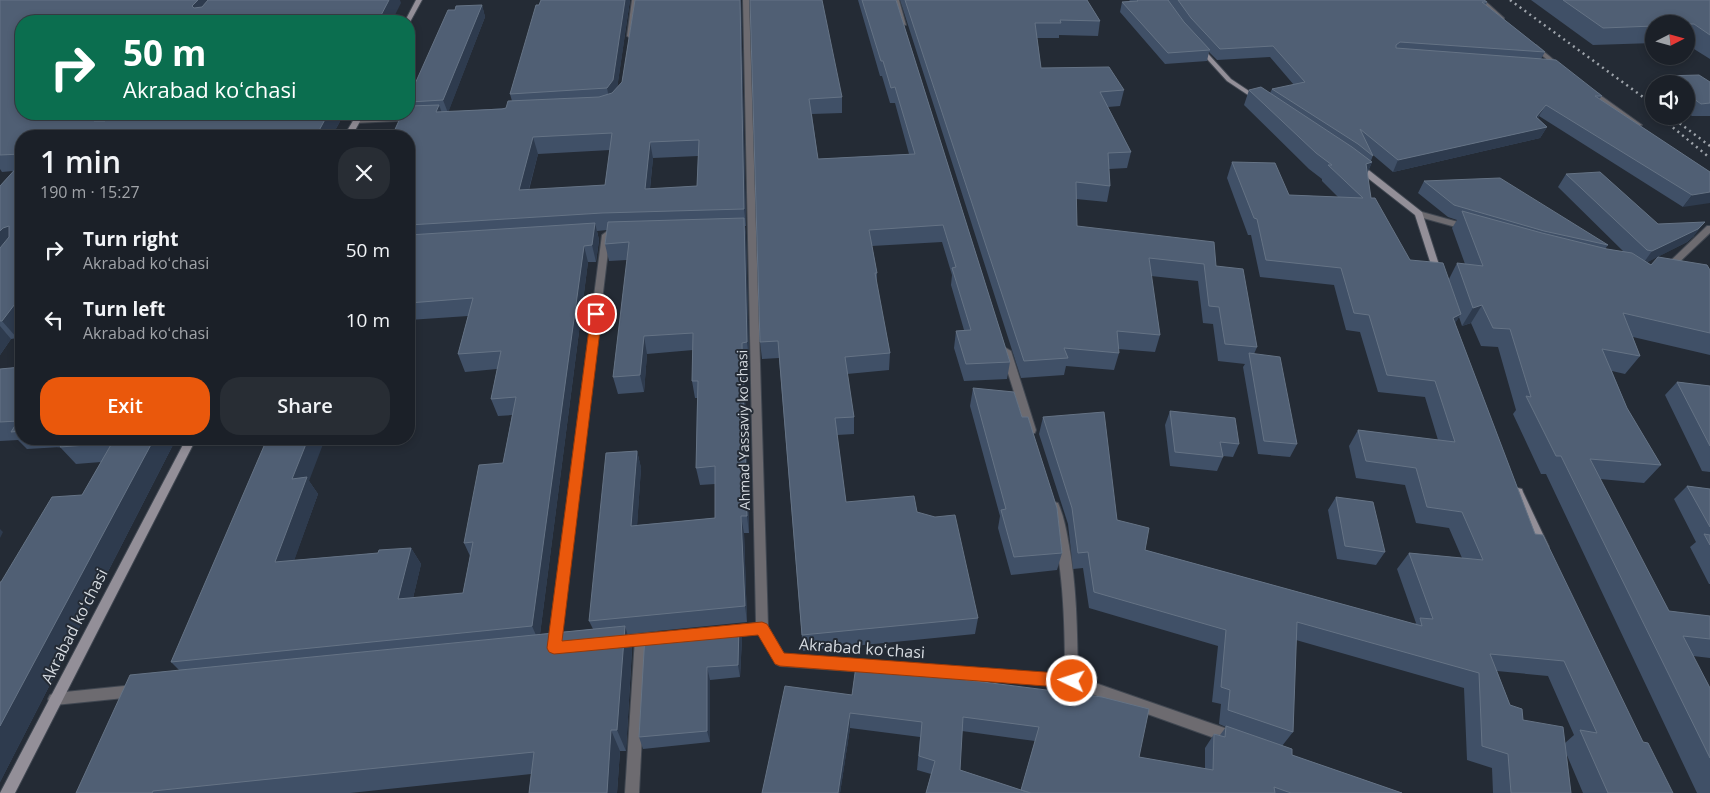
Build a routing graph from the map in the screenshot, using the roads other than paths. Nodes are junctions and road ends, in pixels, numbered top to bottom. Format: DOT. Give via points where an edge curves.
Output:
graph roads {
  1 [pos="419,0"];
  2 [pos="635,0"];
  3 [pos="746,0"];
  4 [pos="896,0"];
  5 [pos="1480,0"];
  6 [pos="411,15"];
  7 [pos="1509,25"];
  8 [pos="908,38"];
  9 [pos="1191,38"];
  10 [pos="1531,43"];
  11 [pos="628,48"];
  12 [pos="1550,67"];
  13 [pos="1560,68"];
  14 [pos="1568,74"];
  15 [pos="1584,86"];
  16 [pos="1269,106"];
  17 [pos="415,118"];
  18 [pos="425,118"];
  19 [pos="1647,132"];
  20 [pos="1349,159"];
  21 [pos="1419,214"];
  22 [pos="1710,228"];
  23 [pos="1476,230"];
  24 [pos="606,235"];
  25 [pos="1665,272"];
  26 [pos="1442,287"];
  27 [pos="1002,338"];
  28 [pos="1034,441"];
  29 [pos="188,445"];
  30 [pos="1516,486"];
  31 [pos="1052,497"];
  32 [pos="1549,558"];
  33 [pos="762,628"];
  34 [pos="715,632"];
  35 [pos="669,636"];
  36 [pos="641,639"];
  37 [pos="602,643"];
  38 [pos="554,648"];
  39 [pos="1072,681"];
  40 [pos="143,690"];
  41 [pos="55,700"];
  42 [pos="1251,744"];
  43 [pos="7,793"];
  44 [pos="632,793"];
  1 -- 6 [label="street"];
  2 -- 11 [label="street"];
  3 -- 33 [label="street, Ahmad Yassaviy koʻchasi" via="747,231"];
  4 -- 8 [label="street"];
  5 -- 7 [label="street"];
  9 -- 16 [label="street" via="1229,80"];
  10 -- 13 [label="street"];
  12 -- 13 [label="street"];
  13 -- 14 [label="street"];
  15 -- 19 [label="street"];
  17 -- 18 [label="street"];
  20 -- 21 [label="street"];
  21 -- 23 [label="street"];
  21 -- 26 [label="street"];
  22 -- 25 [label="street"];
  24 -- 38 [label="street"];
  27 -- 28 [label="street"];
  29 -- 41 [label="street, Akrabad koʻchasi"];
  30 -- 32 [label="street"];
  31 -- 39 [label="street" via="1060,525 1068,592"];
  33 -- 34 [label="street"];
  33 -- 39 [label="street, Akrabad koʻchasi" via="780,660"];
  35 -- 36 [label="street"];
  36 -- 37 [label="street"];
  36 -- 44 [label="street"];
  39 -- 42 [label="street, Akrabad koʻchasi"];
  40 -- 41 [label="street, Akrabad koʻchasi"];
  41 -- 43 [label="street"];
}
